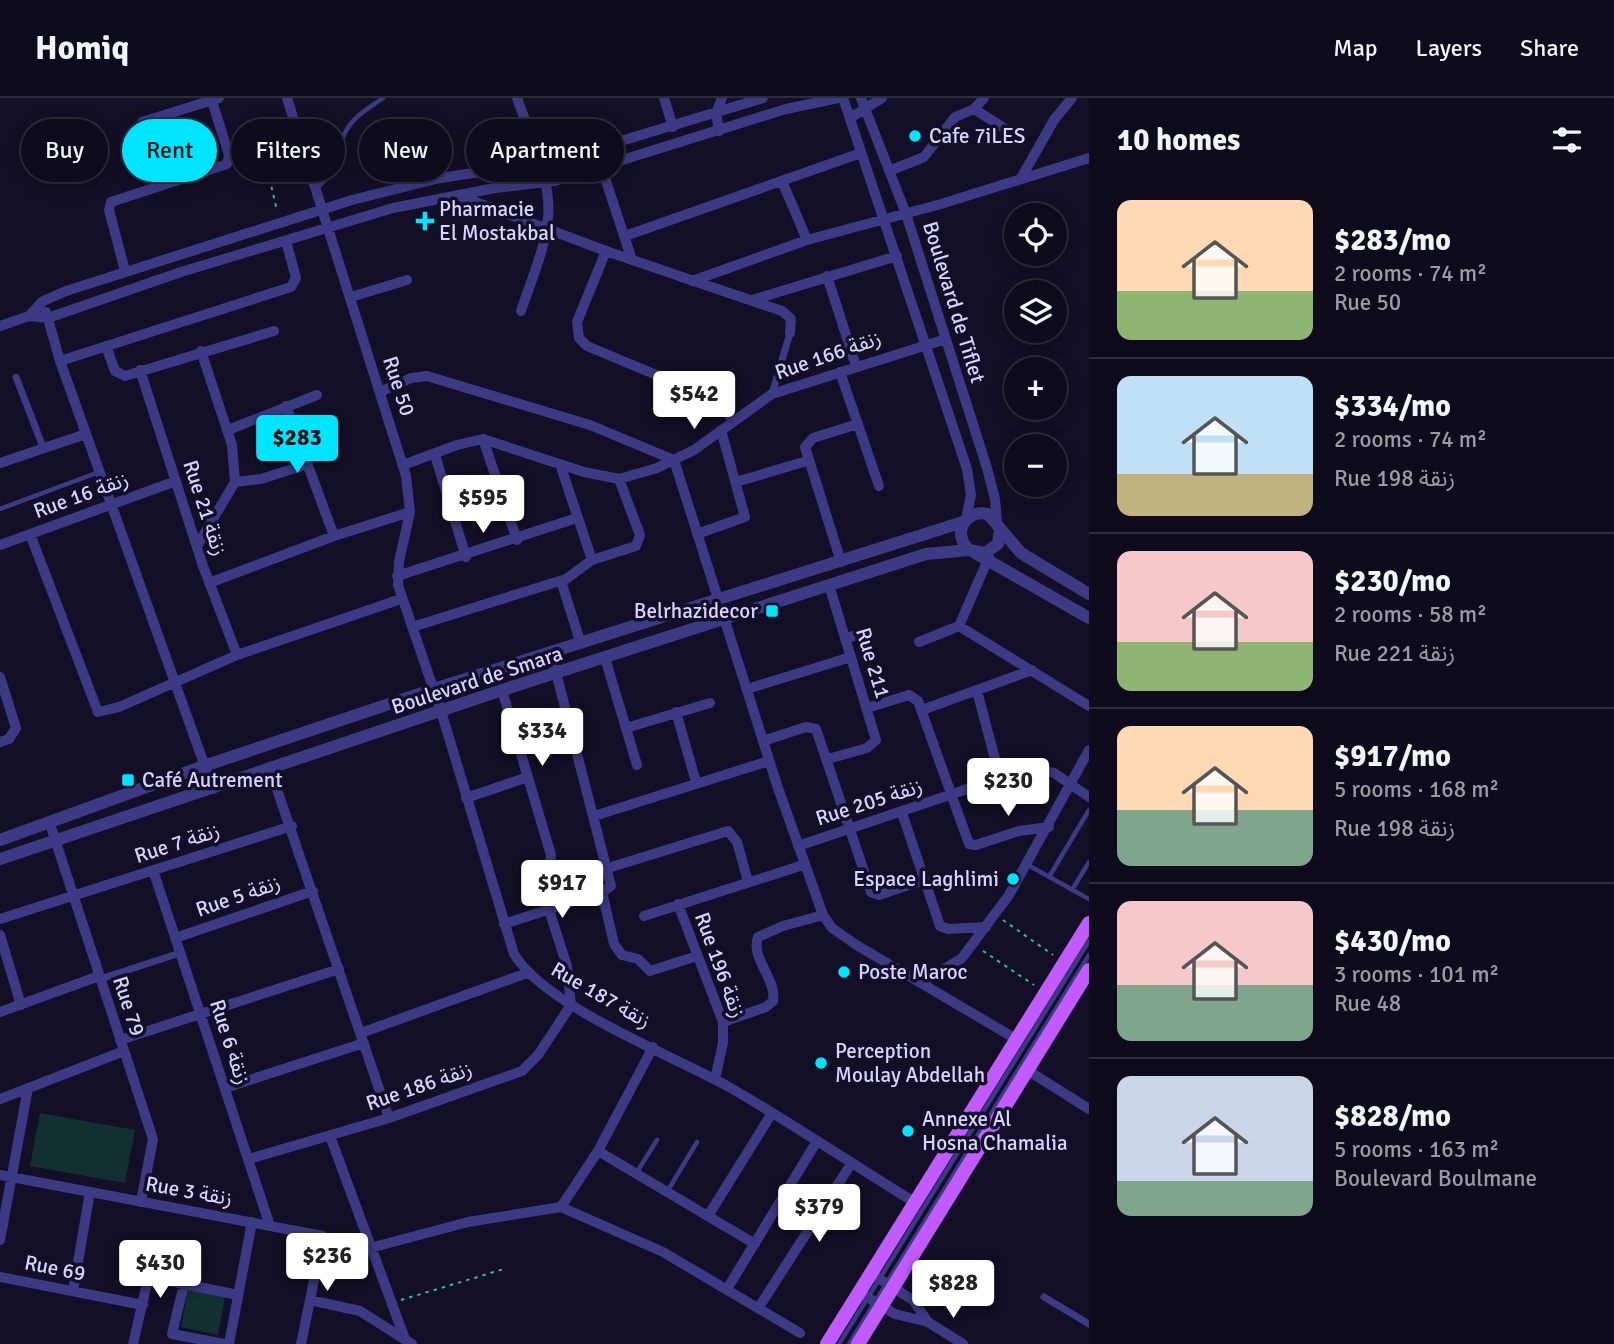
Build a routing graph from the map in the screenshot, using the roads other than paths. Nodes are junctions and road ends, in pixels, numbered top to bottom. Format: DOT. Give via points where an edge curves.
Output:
graph roads {
  1 [pos="287,98"];
  2 [pos="383,98"];
  3 [pos="517,98"];
  4 [pos="664,98"];
  5 [pos="722,98"];
  6 [pos="763,98"];
  7 [pos="840,98"];
  8 [pos="861,98"];
  9 [pos="882,98"];
  10 [pos="984,98"];
  11 [pos="214,99"];
  12 [pos="1066,100"];
  13 [pos="974,109"];
  14 [pos="865,110"];
  15 [pos="716,113"];
  16 [pos="849,118"];
  17 [pos="151,119"];
  18 [pos="524,119"];
  19 [pos="673,127"];
  20 [pos="1007,130"];
  21 [pos="719,131"];
  22 [pos="624,141"];
  23 [pos="861,153"];
  24 [pos="1089,158"];
  25 [pos="624,162"];
  26 [pos="889,171"];
  27 [pos="466,174"];
  28 [pos="1021,178"];
  29 [pos="782,181"];
  30 [pos="548,182"];
  31 [pos="606,182"];
  32 [pos="544,183"];
  33 [pos="316,189"];
  34 [pos="457,195"];
  35 [pos="323,209"];
  36 [pos="906,214"];
  37 [pos="885,219"];
  38 [pos="328,227"];
  39 [pos="546,229"];
  40 [pos="625,236"];
  41 [pos="807,240"];
  42 [pos="286,241"];
  43 [pos="606,251"];
  44 [pos="897,256"];
  45 [pos="632,260"];
  46 [pos="125,271"];
  47 [pos="827,276"];
  48 [pos="407,280"];
  49 [pos="692,281"];
  50 [pos="351,297"];
  51 [pos="752,300"];
  52 [pos="43,302"];
  53 [pos="521,311"];
  54 [pos="29,316"];
  55 [pos="48,318"];
  56 [pos="0,326"];
  57 [pos="274,331"];
  58 [pos="790,333"];
  59 [pos="946,339"];
  60 [pos="924,344"];
  61 [pos="106,346"];
  62 [pos="201,351"];
  63 [pos="60,361"];
  64 [pos="856,366"];
  65 [pos="140,370"];
  66 [pos="840,372"];
  67 [pos="16,377"];
  68 [pos="380,392"];
  69 [pos="772,394"];
  70 [pos="317,395"];
  71 [pos="286,406"];
  72 [pos="733,419"];
  73 [pos="858,424"];
  74 [pos="228,430"];
  75 [pos="721,430"];
  76 [pos="86,434"];
  77 [pos="483,439"];
  78 [pos="43,447"];
  79 [pos="435,455"];
  80 [pos="674,460"];
  81 [pos="807,461"];
  82 [pos="0,463"];
  83 [pos="308,464"];
  84 [pos="560,464"];
  85 [pos="403,465"];
  86 [pos="99,472"];
  87 [pos="619,479"];
  88 [pos="176,481"];
  89 [pos="235,482"];
  90 [pos="736,482"];
  91 [pos="879,486"];
  92 [pos="110,505"];
  93 [pos="0,509"];
  94 [pos="410,512"];
  95 [pos="577,519"];
  96 [pos="965,520"];
  97 [pos="999,525"];
  98 [pos="30,534"];
  99 [pos="697,534"];
  100 [pos="334,536"];
  101 [pos="517,540"];
  102 [pos="0,545"];
  103 [pos="197,546"];
  104 [pos="972,552"];
  105 [pos="989,556"];
  106 [pos="466,557"];
  107 [pos="592,560"];
  108 [pos="841,562"];
  109 [pos="397,576"];
  110 [pos="561,581"];
  111 [pos="209,583"];
  112 [pos="829,586"];
  113 [pos="1089,594"];
  114 [pos="401,600"];
  115 [pos="719,601"];
  116 [pos="1089,618"];
  117 [pos="725,620"];
  118 [pos="959,626"];
  119 [pos="412,627"];
  120 [pos="866,631"];
  121 [pos="845,639"];
  122 [pos="919,642"];
  123 [pos="581,644"];
  124 [pos="551,653"];
  125 [pos="237,655"];
  126 [pos="851,657"];
  127 [pos="606,658"];
  128 [pos="1032,670"];
  129 [pos="556,673"];
  130 [pos="0,677"];
  131 [pos="174,683"];
  132 [pos="434,689"];
  133 [pos="747,689"];
  134 [pos="502,690"];
  135 [pos="977,691"];
  136 [pos="710,703"];
  137 [pos="1089,706"];
  138 [pos="867,708"];
  139 [pos="922,710"];
  140 [pos="441,711"];
  141 [pos="676,712"];
  142 [pos="626,728"];
  143 [pos="762,741"];
  144 [pos="0,742"];
  145 [pos="1089,750"];
  146 [pos="828,760"];
  147 [pos="769,761"];
  148 [pos="637,765"];
  149 [pos="204,766"];
  150 [pos="270,769"];
  151 [pos="528,777"];
  152 [pos="1000,778"];
  153 [pos="695,782"];
  154 [pos="1070,784"];
  155 [pos="213,789"];
  156 [pos="952,795"];
  157 [pos="1089,797"];
  158 [pos="466,798"];
  159 [pos="1089,810"];
  160 [pos="902,813"];
  161 [pos="594,816"];
  162 [pos="50,824"];
  163 [pos="292,826"];
  164 [pos="1048,827"];
  165 [pos="849,829"];
  166 [pos="0,840"];
  167 [pos="55,841"];
  168 [pos="798,846"];
  169 [pos="0,859"];
  170 [pos="1089,862"];
  171 [pos="803,865"];
  172 [pos="1028,865"];
  173 [pos="608,868"];
  174 [pos="153,870"];
  175 [pos="1049,877"];
  176 [pos="924,880"];
  177 [pos="748,881"];
  178 [pos="605,890"];
  179 [pos="1072,890"];
  180 [pos="313,891"];
  181 [pos="74,896"];
  182 [pos="1089,899"];
  183 [pos="678,904"];
  184 [pos="549,908"];
  185 [pos="822,915"];
  186 [pos="644,916"];
  187 [pos="0,919"];
  188 [pos="1089,923"];
  189 [pos="504,924"];
  190 [pos="986,927"];
  191 [pos="0,935"];
  192 [pos="175,938"];
  193 [pos="1089,941"];
  194 [pos="180,953"];
  195 [pos="1089,955"];
  196 [pos="697,956"];
  197 [pos="340,969"];
  198 [pos="1089,970"];
  199 [pos="527,973"];
  200 [pos="100,978"];
  201 [pos="923,982"];
  202 [pos="21,1005"];
  203 [pos="571,1005"];
  204 [pos="0,1012"];
  205 [pos="200,1014"];
  206 [pos="723,1022"];
  207 [pos="363,1038"];
  208 [pos="1016,1038"];
  209 [pos="120,1040"];
  210 [pos="653,1046"];
  211 [pos="124,1051"];
  212 [pos="1027,1070"];
  213 [pos="715,1079"];
  214 [pos="28,1088"];
  215 [pos="225,1088"];
  216 [pos="0,1099"];
  217 [pos="1089,1109"];
  218 [pos="772,1113"];
  219 [pos="389,1118"];
  220 [pos="330,1136"];
  221 [pos="657,1140"];
  222 [pos="697,1142"];
  223 [pos="817,1142"];
  224 [pos="598,1151"];
  225 [pos="249,1159"];
  226 [pos="851,1164"];
  227 [pos="636,1174"];
  228 [pos="0,1175"];
  229 [pos="12,1177"];
  230 [pos="90,1192"];
  231 [pos="667,1192"];
  232 [pos="141,1202"];
  233 [pos="914,1202"];
  234 [pos="561,1207"];
  235 [pos="709,1216"];
  236 [pos="252,1222"];
  237 [pos="270,1226"];
  238 [pos="323,1236"];
  239 [pos="0,1240"];
  240 [pos="755,1244"];
  241 [pos="155,1248"];
  242 [pos="370,1248"];
  243 [pos="0,1277"];
  244 [pos="149,1277"];
  245 [pos="882,1281"];
  246 [pos="184,1284"];
  247 [pos="727,1289"];
  248 [pos="73,1291"];
  249 [pos="238,1295"];
  250 [pos="1044,1297"];
  251 [pos="871,1299"];
  252 [pos="310,1300"];
  253 [pos="143,1305"];
  254 [pos="759,1307"];
  255 [pos="928,1322"];
  256 [pos="1089,1324"];
  257 [pos="800,1333"];
  258 [pos="409,1341"];
  259 [pos="133,1344"];
  260 [pos="227,1344"];
  261 [pos="301,1344"];
  262 [pos="827,1344"];
  263 [pos="839,1344"];
  264 [pos="849,1344"];
  265 [pos="858,1344"];
  266 [pos="962,1344"];
  1 -- 33 [label="street, Rue 50"];
  2 -- 33 [label="lane" via="347,129 336,165"];
  3 -- 18 [label="street"];
  4 -- 19 [label="street"];
  5 -- 15 [label="street"];
  6 -- 15 [label="street"];
  7 -- 16 [label="street, Boulevard de Tiflet"];
  7 -- 21 [label="street" via="795,106"];
  8 -- 14 [label="street, Boulevard de Tiflet"];
  9 -- 14 [label="street"];
  10 -- 13 [label="street"];
  11 -- 17 [label="street"];
  11 -- 46 [label="street" via="228,164 117,197 109,205"];
  12 -- 28 [label="street"];
  13 -- 20 [label="street"];
  13 -- 26 [label="street" via="955,117 924,157"];
  14 -- 16 [label="street"];
  14 -- 26 [label="street, Boulevard de Tiflet"];
  15 -- 19 [label="street"];
  15 -- 21 [label="street"];
  16 -- 23 [label="street, Boulevard de Tiflet"];
  19 -- 22 [label="street"];
  21 -- 25 [label="street"];
  23 -- 29 [label="street"];
  23 -- 37 [label="street, Boulevard de Tiflet"];
  24 -- 28 [label="street"];
  26 -- 36 [label="street, Boulevard de Tiflet"];
  27 -- 35 [label="street"];
  28 -- 36 [label="street"];
  29 -- 40 [label="street"];
  29 -- 41 [label="street"];
  30 -- 32 [label="street"];
  31 -- 40 [label="street"];
  32 -- 34 [label="street"];
  32 -- 39 [label="street"];
  33 -- 35 [label="street, Rue 50"];
  34 -- 38 [label="street"];
  34 -- 39 [label="street"];
  35 -- 38 [label="street, Rue 50"];
  35 -- 46 [label="street"];
  36 -- 37 [label="street"];
  36 -- 59 [label="street, Boulevard de Tiflet"];
  37 -- 41 [label="street"];
  37 -- 44 [label="street, Boulevard de Tiflet"];
  38 -- 42 [label="street"];
  38 -- 50 [label="street, Rue 50"];
  39 -- 43 [label="street"];
  39 -- 53 [label="street"];
  40 -- 45 [label="street"];
  41 -- 49 [label="street"];
  42 -- 55 [label="street"];
  42 -- 61 [label="street" via="296,278 291,287"];
  43 -- 45 [label="street"];
  43 -- 72 [label="street" via="577,322 579,338 587,346 709,397"];
  44 -- 47 [label="street"];
  44 -- 60 [label="street, Boulevard de Tiflet"];
  45 -- 49 [label="street"];
  46 -- 52 [label="street"];
  47 -- 51 [label="street"];
  47 -- 64 [label="street"];
  48 -- 50 [label="street"];
  49 -- 51 [label="street"];
  50 -- 68 [label="street, Rue 50"];
  51 -- 58 [label="street" via="789,316"];
  52 -- 54 [label="street"];
  52 -- 55 [label="street"];
  54 -- 55 [label="street"];
  54 -- 56 [label="street"];
  55 -- 63 [label="street"];
  57 -- 62 [label="street"];
  58 -- 69 [label="street"];
  59 -- 60 [label="street, Rue 166 زنقة"];
  59 -- 97 [label="street, Boulevard de Tiflet"];
  60 -- 64 [label="street, Rue 166 زنقة"];
  60 -- 96 [label="street, Boulevard de Tiflet" via="968,476 971,495"];
  61 -- 63 [label="street"];
  61 -- 65 [label="street" via="118,375"];
  62 -- 65 [label="street"];
  62 -- 74 [label="street"];
  63 -- 76 [label="street"];
  64 -- 66 [label="street, Rue 166 زنقة"];
  65 -- 88 [label="street, Rue 21 زنقة"];
  66 -- 69 [label="street, Rue 166 زنقة"];
  66 -- 73 [label="street"];
  67 -- 78 [label="street"];
  68 -- 80 [label="street" via="427,376 590,425"];
  68 -- 85 [label="street, Rue 50"];
  69 -- 72 [label="street, Rue 166 زنقة"];
  70 -- 71 [label="street"];
  71 -- 74 [label="street"];
  71 -- 83 [label="street"];
  72 -- 75 [label="street, Rue 166 زنقة"];
  73 -- 81 [label="street" via="809,440"];
  73 -- 91 [label="street"];
  74 -- 89 [label="street"];
  75 -- 80 [label="street, Rue 166 زنقة"];
  75 -- 90 [label="street"];
  76 -- 78 [label="street"];
  76 -- 86 [label="street"];
  77 -- 79 [label="street"];
  77 -- 84 [label="street"];
  77 -- 101 [label="street"];
  78 -- 82 [label="street"];
  79 -- 85 [label="street"];
  79 -- 106 [label="street"];
  80 -- 87 [label="street, Rue 166 زنقة"];
  80 -- 99 [label="street"];
  81 -- 90 [label="street"];
  81 -- 108 [label="street"];
  83 -- 89 [label="street"];
  83 -- 100 [label="street"];
  84 -- 87 [label="street"];
  84 -- 95 [label="street"];
  85 -- 94 [label="street, Rue 50"];
  86 -- 92 [label="street"];
  86 -- 93 [label="lane"];
  87 -- 107 [label="street" via="640,542"];
  88 -- 92 [label="street, Rue 16 زنقة"];
  88 -- 103 [label="street, Rue 21 زنقة"];
  89 -- 103 [label="street"];
  90 -- 99 [label="street" via="744,518"];
  92 -- 98 [label="street, Rue 16 زنقة"];
  92 -- 131 [label="street"];
  94 -- 100 [label="street"];
  94 -- 109 [label="street, Rue 50"];
  95 -- 101 [label="street"];
  95 -- 107 [label="street"];
  96 -- 97 [label="street" via="982,513"];
  96 -- 104 [label="street" via="960,538"];
  96 -- 108 [label="street, Boulevard de Smara"];
  97 -- 105 [label="street" via="1000,540"];
  97 -- 113 [label="street" via="1021,554"];
  98 -- 102 [label="street, Rue 16 زنقة"];
  98 -- 131 [label="street" via="98,712"];
  99 -- 115 [label="street"];
  100 -- 111 [label="street"];
  101 -- 106 [label="street"];
  103 -- 111 [label="street, Rue 21 زنقة"];
  104 -- 105 [label="street"];
  104 -- 112 [label="street, Boulevard de Smara" via="926,554"];
  105 -- 116 [label="street"];
  105 -- 118 [label="street"];
  106 -- 109 [label="street"];
  107 -- 110 [label="street"];
  108 -- 115 [label="street, Boulevard de Smara"];
  109 -- 114 [label="street, Rue 50"];
  110 -- 119 [label="street"];
  110 -- 123 [label="street"];
  111 -- 125 [label="street, Rue 21 زنقة"];
  112 -- 117 [label="street, Boulevard de Smara"];
  112 -- 121 [label="street, Rue 211"];
  114 -- 119 [label="street, Rue 50"];
  114 -- 125 [label="street"];
  115 -- 117 [label="street"];
  115 -- 123 [label="street, Boulevard de Smara"];
  117 -- 127 [label="street, Boulevard de Smara"];
  117 -- 133 [label="street"];
  118 -- 122 [label="street"];
  118 -- 128 [label="street"];
  119 -- 132 [label="street, Rue 50"];
  120 -- 121 [label="street"];
  121 -- 126 [label="street, Rue 211"];
  123 -- 124 [label="street, Boulevard de Smara"];
  124 -- 129 [label="street"];
  124 -- 132 [label="street, Boulevard de Smara"];
  125 -- 131 [label="street"];
  126 -- 133 [label="street"];
  126 -- 138 [label="street, Rue 211"];
  127 -- 129 [label="street, Boulevard de Smara"];
  127 -- 142 [label="street"];
  128 -- 135 [label="street"];
  128 -- 137 [label="street"];
  129 -- 134 [label="street, Boulevard de Smara"];
  129 -- 161 [label="street"];
  130 -- 144 [label="street" via="16,721 15,733"];
  131 -- 149 [label="street"];
  132 -- 140 [label="street, Rue 187 زنقة"];
  132 -- 149 [label="street, Boulevard de Smara"];
  133 -- 143 [label="street"];
  134 -- 140 [label="street, Boulevard de Smara"];
  134 -- 151 [label="street"];
  135 -- 139 [label="street"];
  135 -- 152 [label="street"];
  136 -- 141 [label="street"];
  138 -- 139 [label="street" via="909,695"];
  138 -- 146 [label="street, Rue 211" via="876,740 867,748"];
  139 -- 156 [label="street"];
  140 -- 150 [label="street, Boulevard de Smara"];
  140 -- 158 [label="street, Rue 187 زنقة"];
  141 -- 142 [label="street"];
  141 -- 153 [label="street"];
  142 -- 148 [label="street"];
  143 -- 146 [label="street" via="813,727"];
  143 -- 147 [label="street"];
  145 -- 154 [label="street"];
  146 -- 165 [label="street"];
  147 -- 153 [label="street"];
  147 -- 168 [label="street"];
  149 -- 155 [label="street"];
  149 -- 162 [label="street, Boulevard de Smara"];
  150 -- 155 [label="street, Boulevard de Smara"];
  150 -- 163 [label="street"];
  151 -- 158 [label="street"];
  151 -- 184 [label="street" via="551,855 542,878"];
  152 -- 154 [label="street, Rue 205 زنقة" via="1044,769"];
  152 -- 156 [label="street, Rue 205 زنقة"];
  153 -- 161 [label="street"];
  154 -- 157 [label="street, Rue 205 زنقة"];
  154 -- 164 [label="street"];
  155 -- 167 [label="street, Boulevard de Smara"];
  156 -- 160 [label="street, Rue 205 زنقة"];
  156 -- 164 [label="street" via="971,845"];
  158 -- 189 [label="street, Rue 187 زنقة"];
  159 -- 175 [label="lane"];
  160 -- 165 [label="street, Rue 205 زنقة"];
  160 -- 176 [label="street"];
  161 -- 173 [label="street"];
  162 -- 166 [label="street, Boulevard de Smara"];
  162 -- 167 [label="street, Rue 79"];
  163 -- 174 [label="street, Rue 7 زنقة"];
  163 -- 180 [label="street"];
  164 -- 172 [label="street"];
  165 -- 168 [label="street, Rue 205 زنقة"];
  165 -- 176 [label="street" via="873,894"];
  167 -- 169 [label="street, Boulevard de Smara"];
  167 -- 181 [label="street, Rue 79"];
  168 -- 171 [label="street"];
  170 -- 179 [label="lane"];
  171 -- 177 [label="street, Rue 196 زنقة"];
  171 -- 185 [label="street"];
  172 -- 175 [label="lane"];
  172 -- 190 [label="street"];
  173 -- 177 [label="street" via="727,831 737,842"];
  173 -- 178 [label="street" via="612,884"];
  174 -- 181 [label="street, Rue 7 زنقة"];
  174 -- 192 [label="street, Rue 6 زنقة"];
  175 -- 179 [label="lane"];
  176 -- 190 [label="street" via="942,928"];
  177 -- 183 [label="street, Rue 196 زنقة"];
  178 -- 184 [label="street"];
  178 -- 196 [label="street" via="617,950 625,957 655,970"];
  179 -- 182 [label="lane"];
  180 -- 192 [label="street, Rue 5 زنقة"];
  180 -- 197 [label="street"];
  181 -- 187 [label="street, Rue 7 زنقة"];
  181 -- 200 [label="street, Rue 79"];
  183 -- 186 [label="street, Rue 196 زنقة"];
  183 -- 196 [label="street, Rue 196 زنقة"];
  184 -- 189 [label="street"];
  184 -- 203 [label="street" via="570,978"];
  185 -- 201 [label="street" via="838,933"];
  185 -- 206 [label="street" via="758,937 756,945 774,991 773,1001"];
  188 -- 208 [label="main road"];
  189 -- 199 [label="street, Rue 187 زنقة" via="514,954"];
  190 -- 201 [label="street" via="954,965"];
  191 -- 202 [label="street"];
  192 -- 194 [label="street, Rue 6 زنقة"];
  193 -- 245 [label="lane"];
  194 -- 200 [label="street"];
  194 -- 205 [label="street, Rue 6 زنقة"];
  195 -- 245 [label="lane"];
  196 -- 206 [label="street, Rue 196 زنقة"];
  197 -- 205 [label="street"];
  197 -- 207 [label="street"];
  198 -- 212 [label="main road"];
  199 -- 203 [label="street, Rue 187 زنقة"];
  199 -- 207 [label="street"];
  200 -- 202 [label="street"];
  200 -- 209 [label="street, Rue 79"];
  201 -- 208 [label="street"];
  202 -- 204 [label="street"];
  203 -- 210 [label="street, Rue 187 زنقة"];
  203 -- 219 [label="street, Rue 186 زنقة" via="522,1071"];
  205 -- 209 [label="street"];
  205 -- 215 [label="street, Rue 6 زنقة"];
  206 -- 213 [label="street, Rue 196 زنقة"];
  207 -- 215 [label="street"];
  207 -- 219 [label="street"];
  208 -- 233 [label="main road"];
  209 -- 211 [label="street, Rue 79"];
  210 -- 213 [label="street, Rue 187 زنقة"];
  210 -- 224 [label="street"];
  211 -- 214 [label="street"];
  211 -- 232 [label="street, Rue 79" via="153,1139"];
  212 -- 217 [label="street"];
  212 -- 245 [label="main road"];
  213 -- 218 [label="street, Rue 187 زنقة"];
  214 -- 216 [label="street"];
  214 -- 229 [label="street"];
  215 -- 225 [label="street, Rue 6 زنقة"];
  218 -- 223 [label="street, Rue 187 زنقة"];
  218 -- 235 [label="street"];
  219 -- 220 [label="street, Rue 186 زنقة"];
  220 -- 225 [label="street, Rue 186 زنقة"];
  220 -- 242 [label="street"];
  221 -- 227 [label="lane"];
  222 -- 231 [label="lane"];
  223 -- 226 [label="street, Rue 187 زنقة"];
  223 -- 240 [label="street"];
  224 -- 227 [label="street"];
  224 -- 234 [label="street"];
  225 -- 237 [label="street, Rue 6 زنقة"];
  226 -- 233 [label="street, Rue 187 زنقة"];
  226 -- 254 [label="street"];
  227 -- 231 [label="street"];
  228 -- 229 [label="street, Rue 3 زنقة"];
  229 -- 230 [label="street, Rue 3 زنقة"];
  229 -- 239 [label="street"];
  230 -- 232 [label="street, Rue 3 زنقة"];
  230 -- 248 [label="street"];
  231 -- 235 [label="street"];
  232 -- 236 [label="street, Rue 3 زنقة"];
  233 -- 245 [label="main road"];
  234 -- 242 [label="street" via="468,1222"];
  234 -- 247 [label="street" via="663,1252"];
  235 -- 240 [label="street"];
  236 -- 237 [label="street, Rue 3 زنقة"];
  236 -- 249 [label="street"];
  237 -- 238 [label="street, Rue 3 زنقة"];
  238 -- 242 [label="street, Rue 3 زنقة"];
  238 -- 252 [label="street"];
  240 -- 247 [label="street"];
  241 -- 244 [label="street"];
  242 -- 258 [label="street"];
  243 -- 248 [label="street, Rue 69"];
  244 -- 246 [label="street"];
  244 -- 253 [label="street"];
  245 -- 251 [label="main road"];
  245 -- 251 [label="main road"];
  245 -- 255 [label="street" via="913,1300"];
  246 -- 249 [label="street"];
  246 -- 260 [label="street" via="172,1334"];
  247 -- 254 [label="street"];
  248 -- 253 [label="street, Rue 69"];
  249 -- 260 [label="street"];
  250 -- 256 [label="street"];
  251 -- 255 [label="street" via="902,1317"];
  251 -- 262 [label="main road"];
  251 -- 263 [label="lane"];
  251 -- 264 [label="lane"];
  251 -- 265 [label="main road"];
  252 -- 258 [label="street" via="360,1311"];
  252 -- 261 [label="street"];
  253 -- 259 [label="street"];
  254 -- 257 [label="street"];
  255 -- 266 [label="street"];
}
